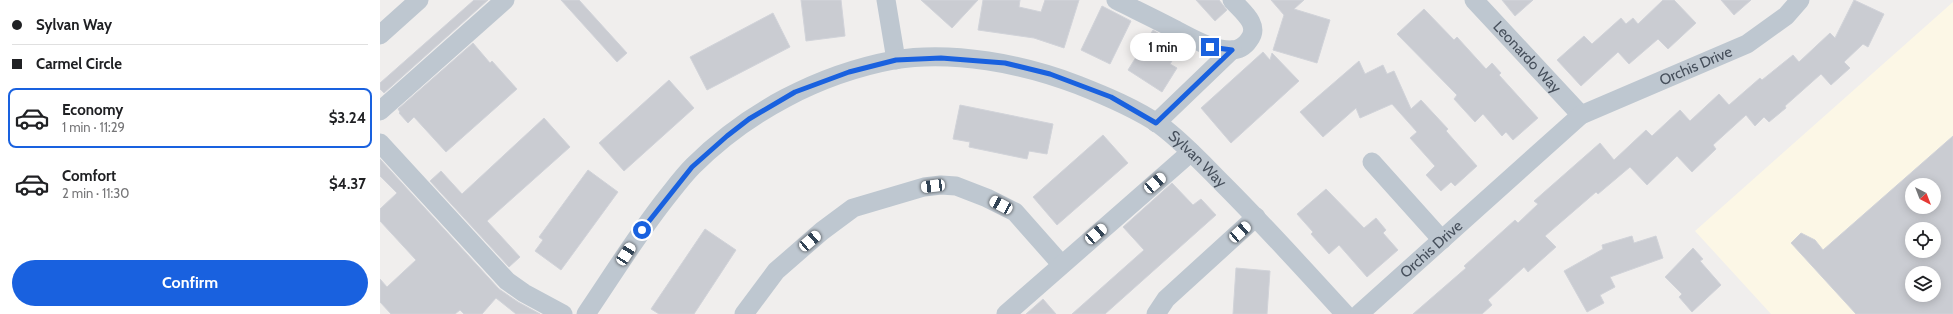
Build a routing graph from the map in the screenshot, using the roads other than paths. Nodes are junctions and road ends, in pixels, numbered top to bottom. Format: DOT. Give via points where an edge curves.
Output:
graph roads {
  1 [pos="419,0"];
  2 [pos="505,0"];
  3 [pos="886,0"];
  4 [pos="1116,0"];
  5 [pos="1232,0"];
  6 [pos="1474,0"];
  7 [pos="1800,0"];
  8 [pos="380,35"];
  9 [pos="1232,50"];
  10 [pos="896,60"];
  11 [pos="380,111"];
  12 [pos="1581,115"];
  13 [pos="1156,123"];
  14 [pos="380,143"];
  15 [pos="1191,152"];
  16 [pos="1372,162"];
  17 [pos="1256,217"];
  18 [pos="1442,240"];
  19 [pos="1061,264"];
  20 [pos="563,314"];
  21 [pos="586,314"];
  22 [pos="744,314"];
  23 [pos="1006,314"];
  24 [pos="1156,314"];
  25 [pos="1345,314"];
  26 [pos="1359,314"];
  1 -- 8 [label="street"];
  2 -- 11 [label="street"];
  3 -- 10 [label="street"];
  4 -- 9 [label="street" via="1210,47"];
  5 -- 9 [label="street" via="1252,22 1254,34 1240,49"];
  6 -- 12 [label="street, Leonardo Way"];
  7 -- 12 [label="street, Orchis Drive" via="1786,16 1747,44"];
  9 -- 13 [label="street"];
  10 -- 13 [label="street, Sylvan Way" via="941,58 1005,63 1050,74 1111,97"];
  10 -- 21 [label="street, Sylvan Way" via="849,72 795,92 749,119 727,136 692,167 650,218"];
  12 -- 18 [label="street, Orchis Drive"];
  13 -- 15 [label="street, Sylvan Way"];
  14 -- 20 [label="street" via="507,281"];
  15 -- 17 [label="street, Sylvan Way"];
  15 -- 19 [label="street"];
  16 -- 18 [label="street"];
  17 -- 24 [label="street" via="1166,299"];
  17 -- 25 [label="street, Sylvan Way"];
  18 -- 26 [label="street, Orchis Drive"];
  19 -- 22 [label="street" via="1015,212 956,186 924,187 853,208 776,271"];
  19 -- 23 [label="street"];
}
